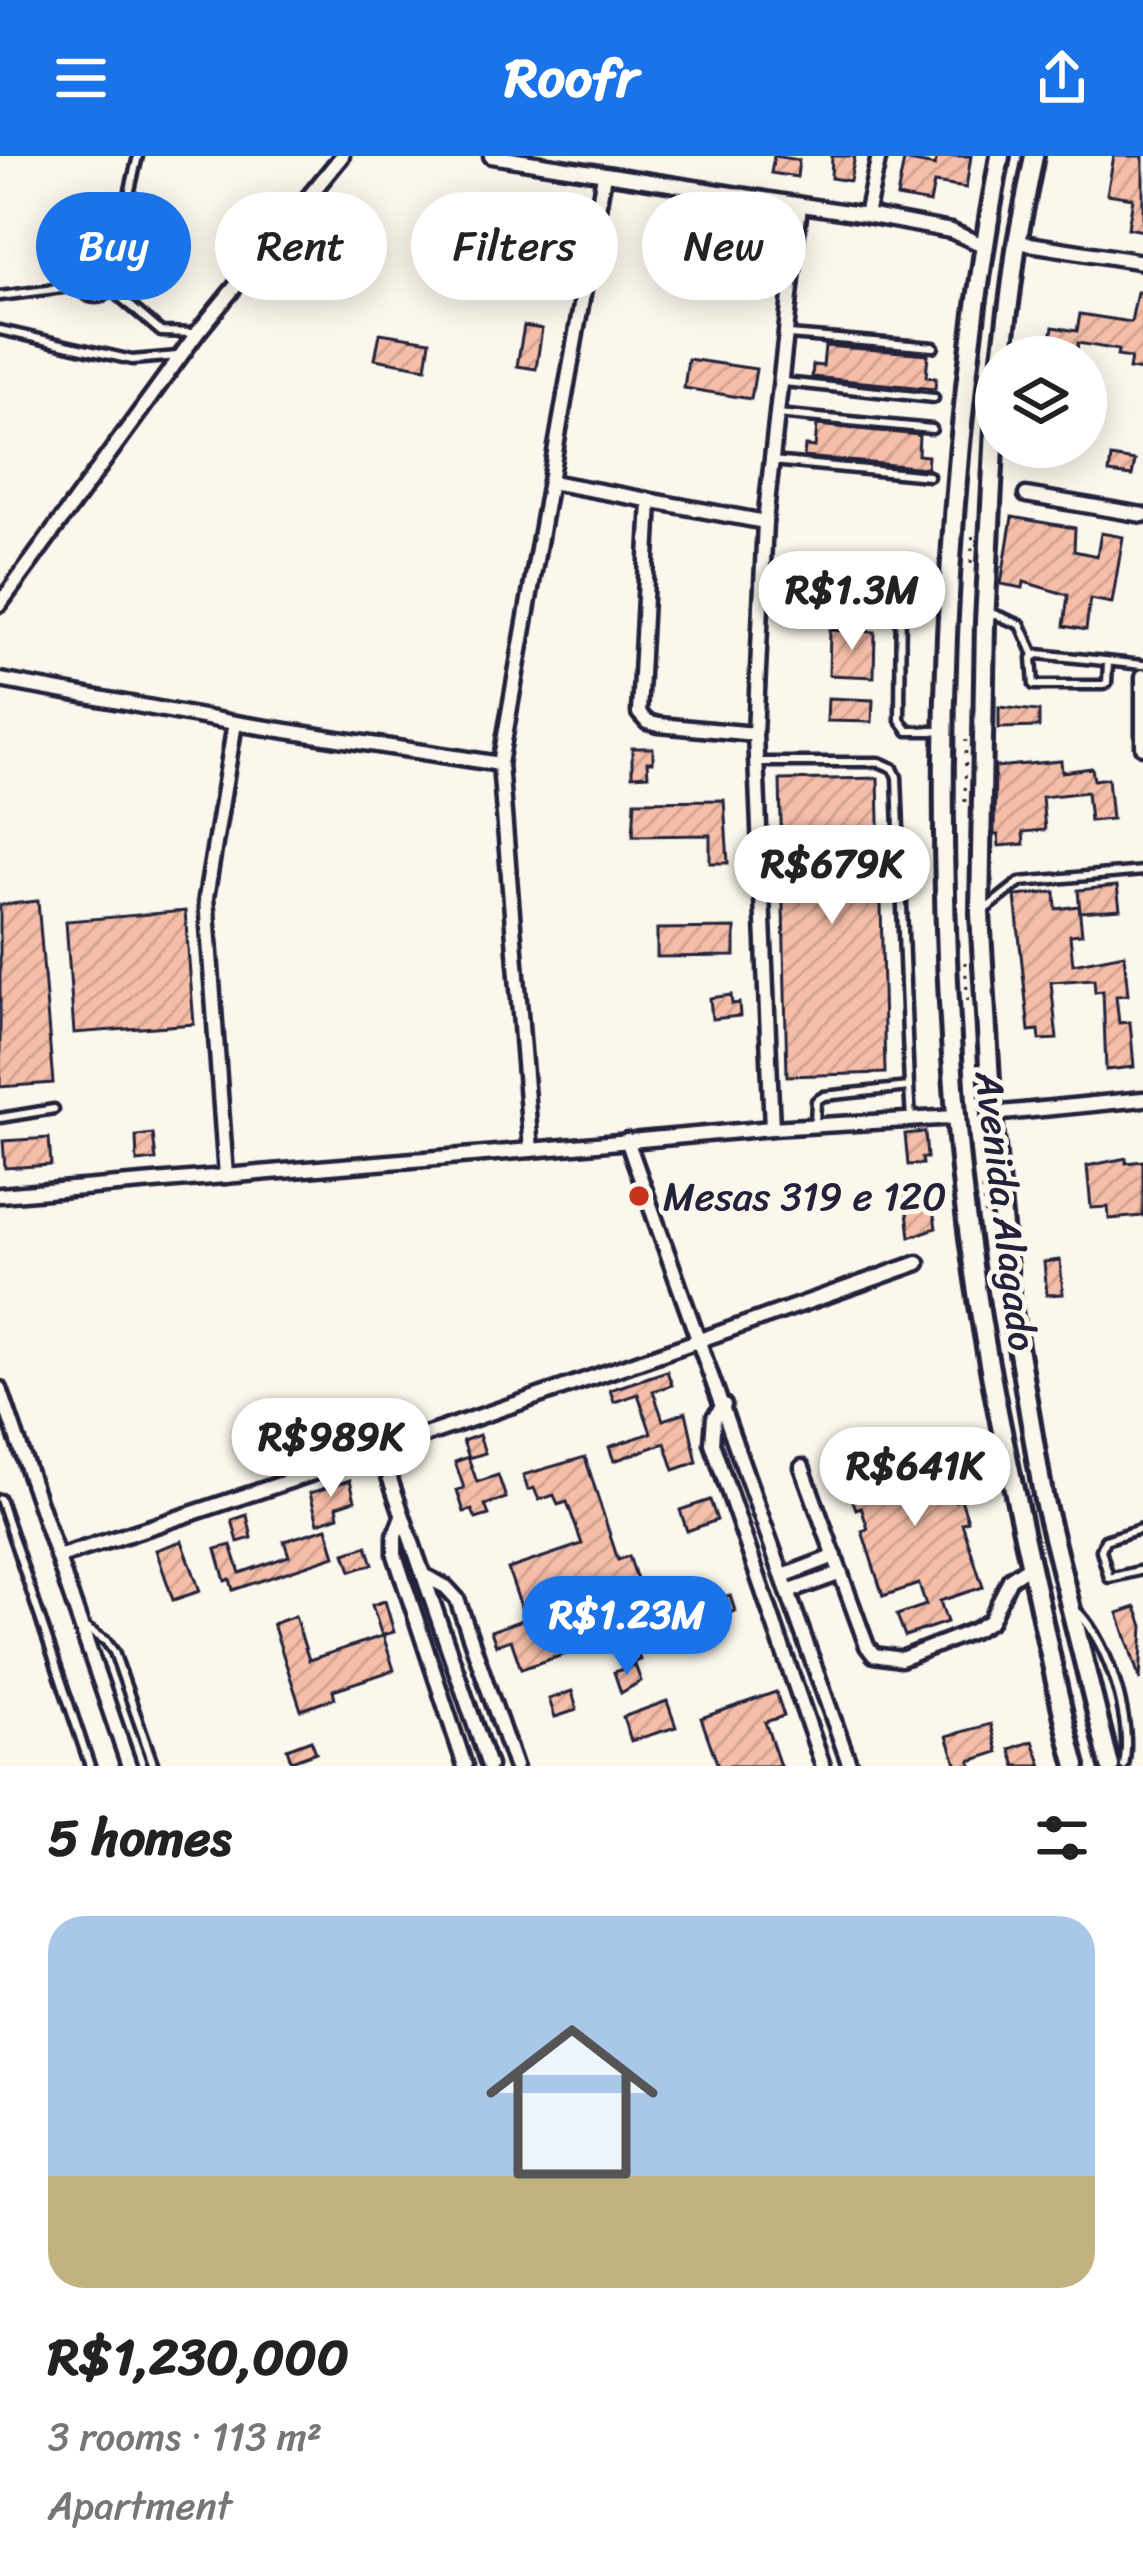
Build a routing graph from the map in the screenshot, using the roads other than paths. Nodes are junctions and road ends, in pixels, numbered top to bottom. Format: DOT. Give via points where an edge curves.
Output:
graph roads {
  1 [pos="137,156"];
  2 [pos="342,156"];
  3 [pos="491,156"];
  4 [pos="879,156"];
  5 [pos="1000,156"];
  6 [pos="1034,156"];
  7 [pos="604,175"];
  8 [pos="129,192"];
  9 [pos="711,192"];
  10 [pos="806,207"];
  11 [pos="866,215"];
  12 [pos="988,223"];
  13 [pos="951,231"];
  14 [pos="1017,242"];
  15 [pos="983,245"];
  16 [pos="1143,262"];
  17 [pos="36,291"];
  18 [pos="0,296"];
  19 [pos="124,300"];
  20 [pos="790,300"];
  21 [pos="0,330"];
  22 [pos="198,332"];
  23 [pos="786,334"];
  24 [pos="1005,336"];
  25 [pos="934,346"];
  26 [pos="182,356"];
  27 [pos="781,382"];
  28 [pos="934,398"];
  29 [pos="777,414"];
  30 [pos="932,429"];
  31 [pos="772,461"];
  32 [pos="993,468"];
  33 [pos="929,476"];
  34 [pos="551,482"];
  35 [pos="1026,495"];
  36 [pos="650,502"];
  37 [pos="1143,515"];
  38 [pos="765,522"];
  39 [pos="763,578"];
  40 [pos="901,581"];
  41 [pos="951,582"];
  42 [pos="0,604"];
  43 [pos="985,611"];
  44 [pos="1034,656"];
  45 [pos="1108,662"];
  46 [pos="1143,665"];
  47 [pos="1143,676"];
  48 [pos="0,680"];
  49 [pos="235,723"];
  50 [pos="946,731"];
  51 [pos="755,734"];
  52 [pos="1143,741"];
  53 [pos="755,762"];
  54 [pos="500,764"];
  55 [pos="1143,871"];
  56 [pos="980,914"];
  57 [pos="909,1087"];
  58 [pos="1143,1099"];
  59 [pos="54,1109"];
  60 [pos="992,1114"];
  61 [pos="0,1118"];
  62 [pos="956,1118"];
  63 [pos="910,1119"];
  64 [pos="815,1125"];
  65 [pos="772,1128"];
  66 [pos="627,1140"];
  67 [pos="531,1150"];
  68 [pos="226,1176"];
  69 [pos="0,1195"];
  70 [pos="918,1262"];
  71 [pos="1010,1298"];
  72 [pos="980,1302"];
  73 [pos="1015,1318"];
  74 [pos="984,1326"];
  75 [pos="701,1340"];
  76 [pos="0,1389"];
  77 [pos="724,1405"];
  78 [pos="13,1427"];
  79 [pos="0,1438"];
  80 [pos="381,1453"];
  81 [pos="802,1467"];
  82 [pos="0,1498"];
  83 [pos="402,1517"];
  84 [pos="1143,1528"];
  85 [pos="58,1556"];
  86 [pos="835,1556"];
  87 [pos="1030,1565"];
  88 [pos="1143,1570"];
  89 [pos="841,1574"];
  90 [pos="423,1575"];
  91 [pos="783,1576"];
  92 [pos="788,1592"];
  93 [pos="1069,1604"];
  94 [pos="81,1625"];
  95 [pos="90,1766"];
  96 [pos="129,1766"];
  97 [pos="154,1766"];
  98 [pos="465,1766"];
  99 [pos="489,1766"];
  100 [pos="515,1766"];
  101 [pos="823,1766"];
  102 [pos="850,1766"];
  103 [pos="1076,1766"];
  104 [pos="1110,1766"];
  105 [pos="1124,1766"];
  1 -- 8 [label="lane"];
  2 -- 22 [label="street"];
  3 -- 7 [label="street"];
  4 -- 11 [label="street"];
  5 -- 12 [label="main road, Avenida Alagado"];
  6 -- 14 [label="main road"];
  7 -- 9 [label="street"];
  7 -- 34 [label="street"];
  10 -- 11 [label="street"];
  11 -- 13 [label="street"];
  12 -- 13 [label="street"];
  12 -- 15 [label="main road, Avenida Alagado"];
  13 -- 15 [label="street"];
  14 -- 16 [label="street"];
  14 -- 24 [label="main road"];
  15 -- 41 [label="main road, Avenida Alagado"];
  17 -- 18 [label="lane"];
  19 -- 22 [label="lane" via="161,332"];
  20 -- 23 [label="street"];
  21 -- 26 [label="lane" via="132,360"];
  22 -- 26 [label="street"];
  23 -- 25 [label="lane"];
  23 -- 27 [label="street"];
  26 -- 42 [label="street"];
  27 -- 28 [label="lane"];
  27 -- 29 [label="street"];
  29 -- 30 [label="lane"];
  29 -- 31 [label="street"];
  31 -- 33 [label="lane"];
  31 -- 38 [label="street"];
  32 -- 43 [label="main road, Avenida Alagado"];
  34 -- 36 [label="street"];
  34 -- 54 [label="street"];
  35 -- 37 [label="street"];
  36 -- 38 [label="street"];
  36 -- 51 [label="street" via="639,713 659,725"];
  38 -- 39 [label="street"];
  39 -- 40 [label="lane"];
  39 -- 51 [label="street"];
  40 -- 41 [label="lane"];
  40 -- 50 [label="lane" via="900,720 908,731"];
  41 -- 50 [label="main road, Avenida Alagado"];
  43 -- 44 [label="lane" via="1021,626"];
  43 -- 56 [label="main road, Avenida Alagado"];
  44 -- 45 [label="lane"];
  44 -- 45 [label="lane" via="1034,685 1103,685"];
  45 -- 46 [label="lane"];
  47 -- 52 [label="street"];
  48 -- 49 [label="street"];
  49 -- 54 [label="street"];
  49 -- 68 [label="street" via="206,898"];
  50 -- 62 [label="main road, Avenida Alagado"];
  51 -- 53 [label="street"];
  53 -- 57 [label="lane" via="893,768"];
  53 -- 65 [label="street"];
  54 -- 67 [label="street"];
  55 -- 56 [label="lane" via="1020,882"];
  56 -- 60 [label="main road, Avenida Alagado"];
  57 -- 63 [label="lane"];
  57 -- 64 [label="lane" via="824,1096 816,1101"];
  58 -- 60 [label="street"];
  59 -- 61 [label="lane"];
  60 -- 71 [label="main road, Avenida Alagado"];
  62 -- 63 [label="street"];
  62 -- 72 [label="main road, Avenida Alagado"];
  63 -- 64 [label="street"];
  64 -- 65 [label="street"];
  65 -- 66 [label="street"];
  66 -- 67 [label="street"];
  66 -- 75 [label="street"];
  67 -- 68 [label="street"];
  68 -- 69 [label="street"];
  70 -- 75 [label="street"];
  71 -- 72 [label="main road"];
  71 -- 73 [label="main road, Avenida Alagado"];
  72 -- 74 [label="main road, Avenida Alagado"];
  73 -- 74 [label="main road"];
  73 -- 93 [label="main road, Avenida Alagado"];
  74 -- 87 [label="main road, Avenida Alagado"];
  75 -- 77 [label="street"];
  75 -- 80 [label="street"];
  76 -- 78 [label="street"];
  77 -- 91 [label="street"];
  77 -- 101 [label="street" via="712,1443"];
  78 -- 79 [label="lane"];
  78 -- 85 [label="street"];
  80 -- 83 [label="street"];
  80 -- 85 [label="street"];
  81 -- 86 [label="street"];
  82 -- 95 [label="lane"];
  83 -- 90 [label="street"];
  83 -- 98 [label="street" via="393,1546"];
  84 -- 88 [label="lane" via="1105,1540 1101,1550 1109,1578"];
  85 -- 94 [label="street"];
  86 -- 89 [label="street"];
  86 -- 91 [label="street"];
  87 -- 89 [label="street" via="1010,1580 990,1622 890,1660 867,1646"];
  87 -- 103 [label="main road, Avenida Alagado"];
  89 -- 92 [label="street"];
  90 -- 99 [label="street"];
  90 -- 100 [label="street" via="457,1599"];
  91 -- 92 [label="street"];
  92 -- 102 [label="street"];
  93 -- 104 [label="main road, Avenida Alagado"];
  93 -- 105 [label="lane" via="1110,1664"];
  94 -- 96 [label="street"];
  94 -- 97 [label="lane" via="114,1652"];
}
